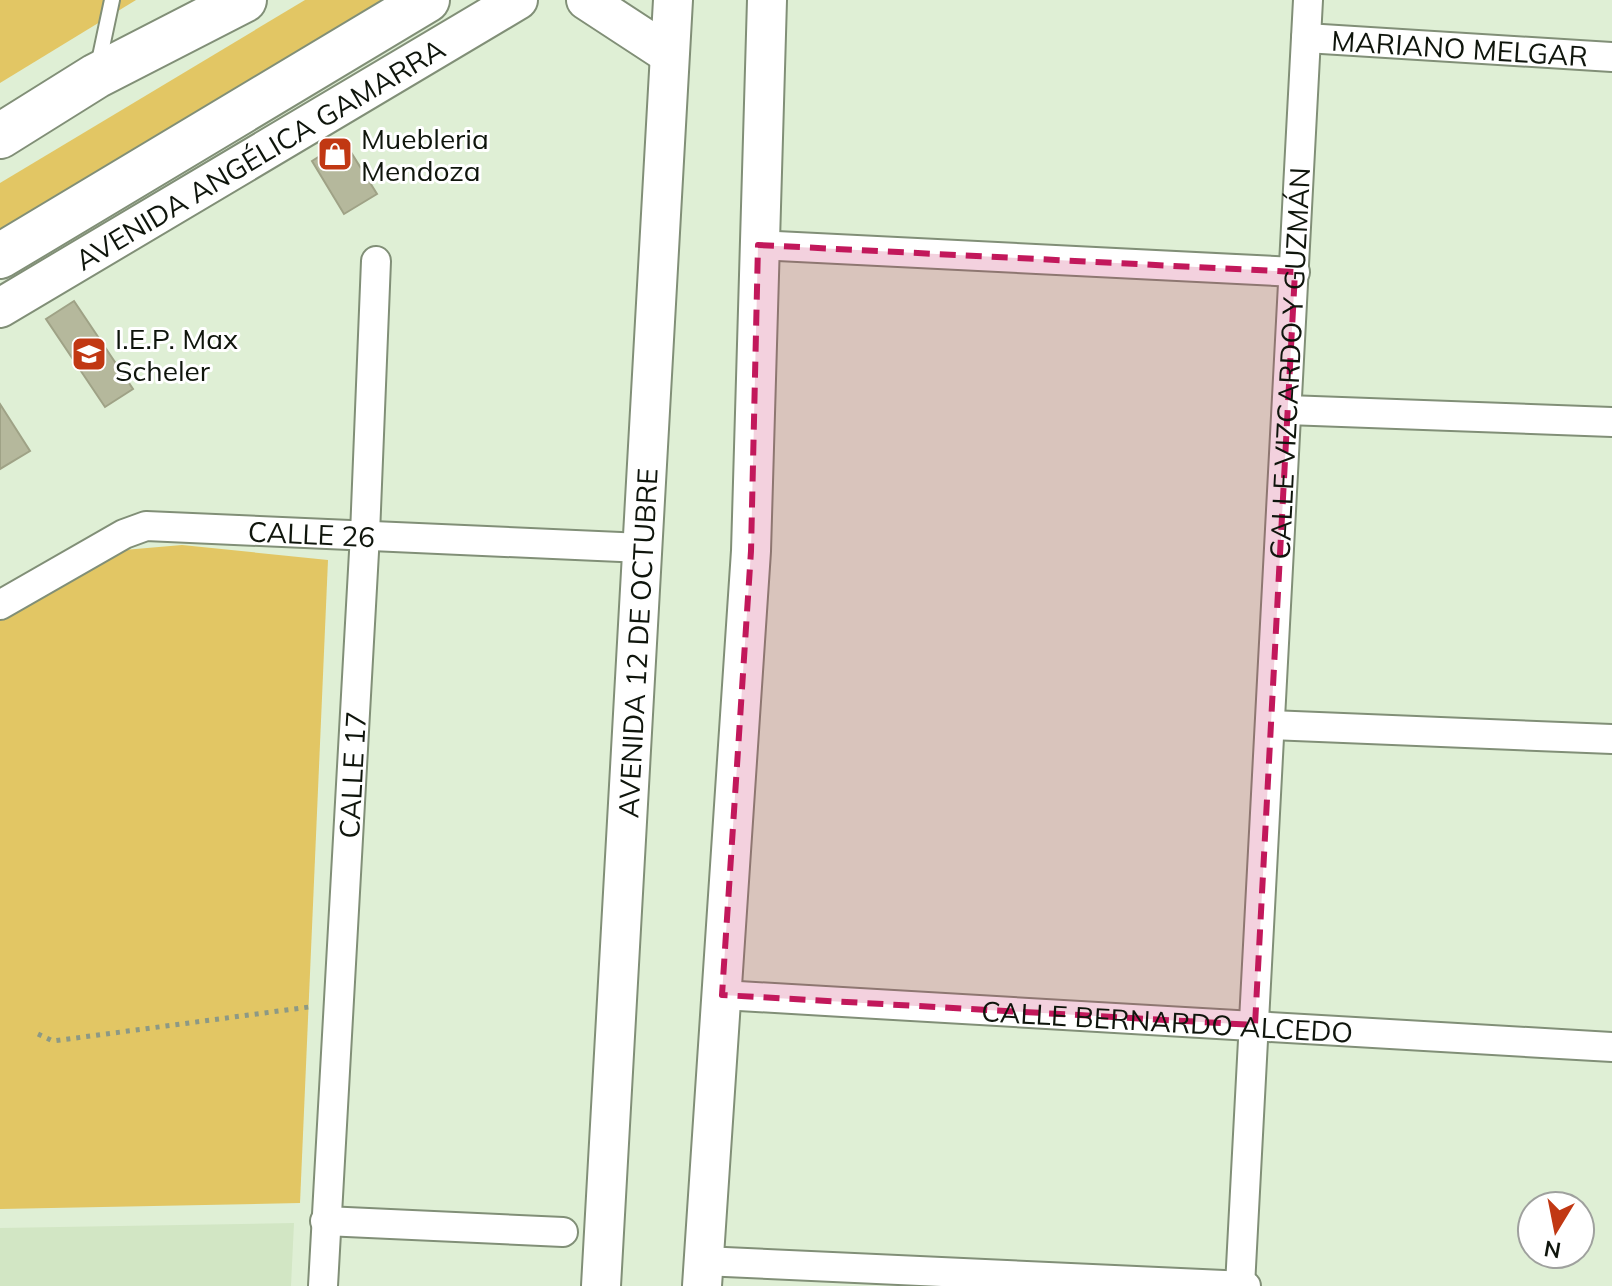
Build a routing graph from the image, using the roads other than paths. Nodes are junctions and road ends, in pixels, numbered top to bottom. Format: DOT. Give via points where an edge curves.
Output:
graph roads {
  1 [pos="112,0"];
  2 [pos="244,0"];
  3 [pos="427,0"];
  4 [pos="518,0"];
  5 [pos="586,0"];
  6 [pos="673,0"];
  7 [pos="767,0"];
  8 [pos="1308,0"];
  9 [pos="1306,38"];
  10 [pos="667,53"];
  11 [pos="1612,57"];
  12 [pos="96,76"];
  13 [pos="0,136"];
  14 [pos="758,245"];
  15 [pos="0,256"];
  16 [pos="376,261"];
  17 [pos="1295,272"];
  18 [pos="0,308"];
  19 [pos="1287,410"];
  20 [pos="1612,422"];
  21 [pos="365,534"];
  22 [pos="643,548"];
  23 [pos="0,605"];
  24 [pos="1270,725"];
  25 [pos="1612,739"];
  26 [pos="722,995"];
  27 [pos="1255,1025"];
  28 [pos="1612,1047"];
  29 [pos="325,1221"];
  30 [pos="563,1232"];
  31 [pos="702,1274"];
  32 [pos="959,1279"];
  33 [pos="323,1286"];
  34 [pos="601,1286"];
  35 [pos="1242,1286"];
  1 -- 12 [label="lane"];
  2 -- 12 [label="main road"];
  3 -- 15 [label="main road, AVENIDA ANGÉLICA GAMARRA"];
  4 -- 18 [label="main road, AVENIDA ANGÉLICA GAMARRA"];
  5 -- 10 [label="main road"];
  6 -- 10 [label="main road, AVENIDA 12 DE OCTUBRE"];
  7 -- 14 [label="main road"];
  8 -- 9 [label="street, CALLE VIZCARDO Y GUZMÁN"];
  9 -- 11 [label="street, MARIANO MELGAR"];
  9 -- 17 [label="street, CALLE VIZCARDO Y GUZMÁN"];
  10 -- 22 [label="main road, AVENIDA 12 DE OCTUBRE"];
  12 -- 13 [label="main road"];
  14 -- 17 [label="street"];
  14 -- 26 [label="main road" via="751,551"];
  16 -- 21 [label="street, CALLE 17"];
  17 -- 19 [label="street, CALLE VIZCARDO Y GUZMÁN"];
  19 -- 20 [label="street"];
  19 -- 24 [label="street, CALLE VIZCARDO Y GUZMÁN"];
  21 -- 22 [label="street, CALLE 26"];
  21 -- 23 [label="street, CALLE 26" via="146,526"];
  21 -- 29 [label="street, CALLE 17"];
  22 -- 34 [label="main road, AVENIDA 12 DE OCTUBRE"];
  24 -- 25 [label="street"];
  24 -- 27 [label="street, CALLE VIZCARDO Y GUZMÁN"];
  26 -- 27 [label="street, CALLE BERNARDO ALCEDO"];
  26 -- 31 [label="main road"];
  27 -- 28 [label="street, CALLE BERNARDO ALCEDO"];
  27 -- 35 [label="street, CALLE VIZCARDO Y GUZMÁN"];
  29 -- 30 [label="street"];
  29 -- 33 [label="street, CALLE 17"];
  31 -- 32 [label="street"];
  32 -- 35 [label="street"];
}
